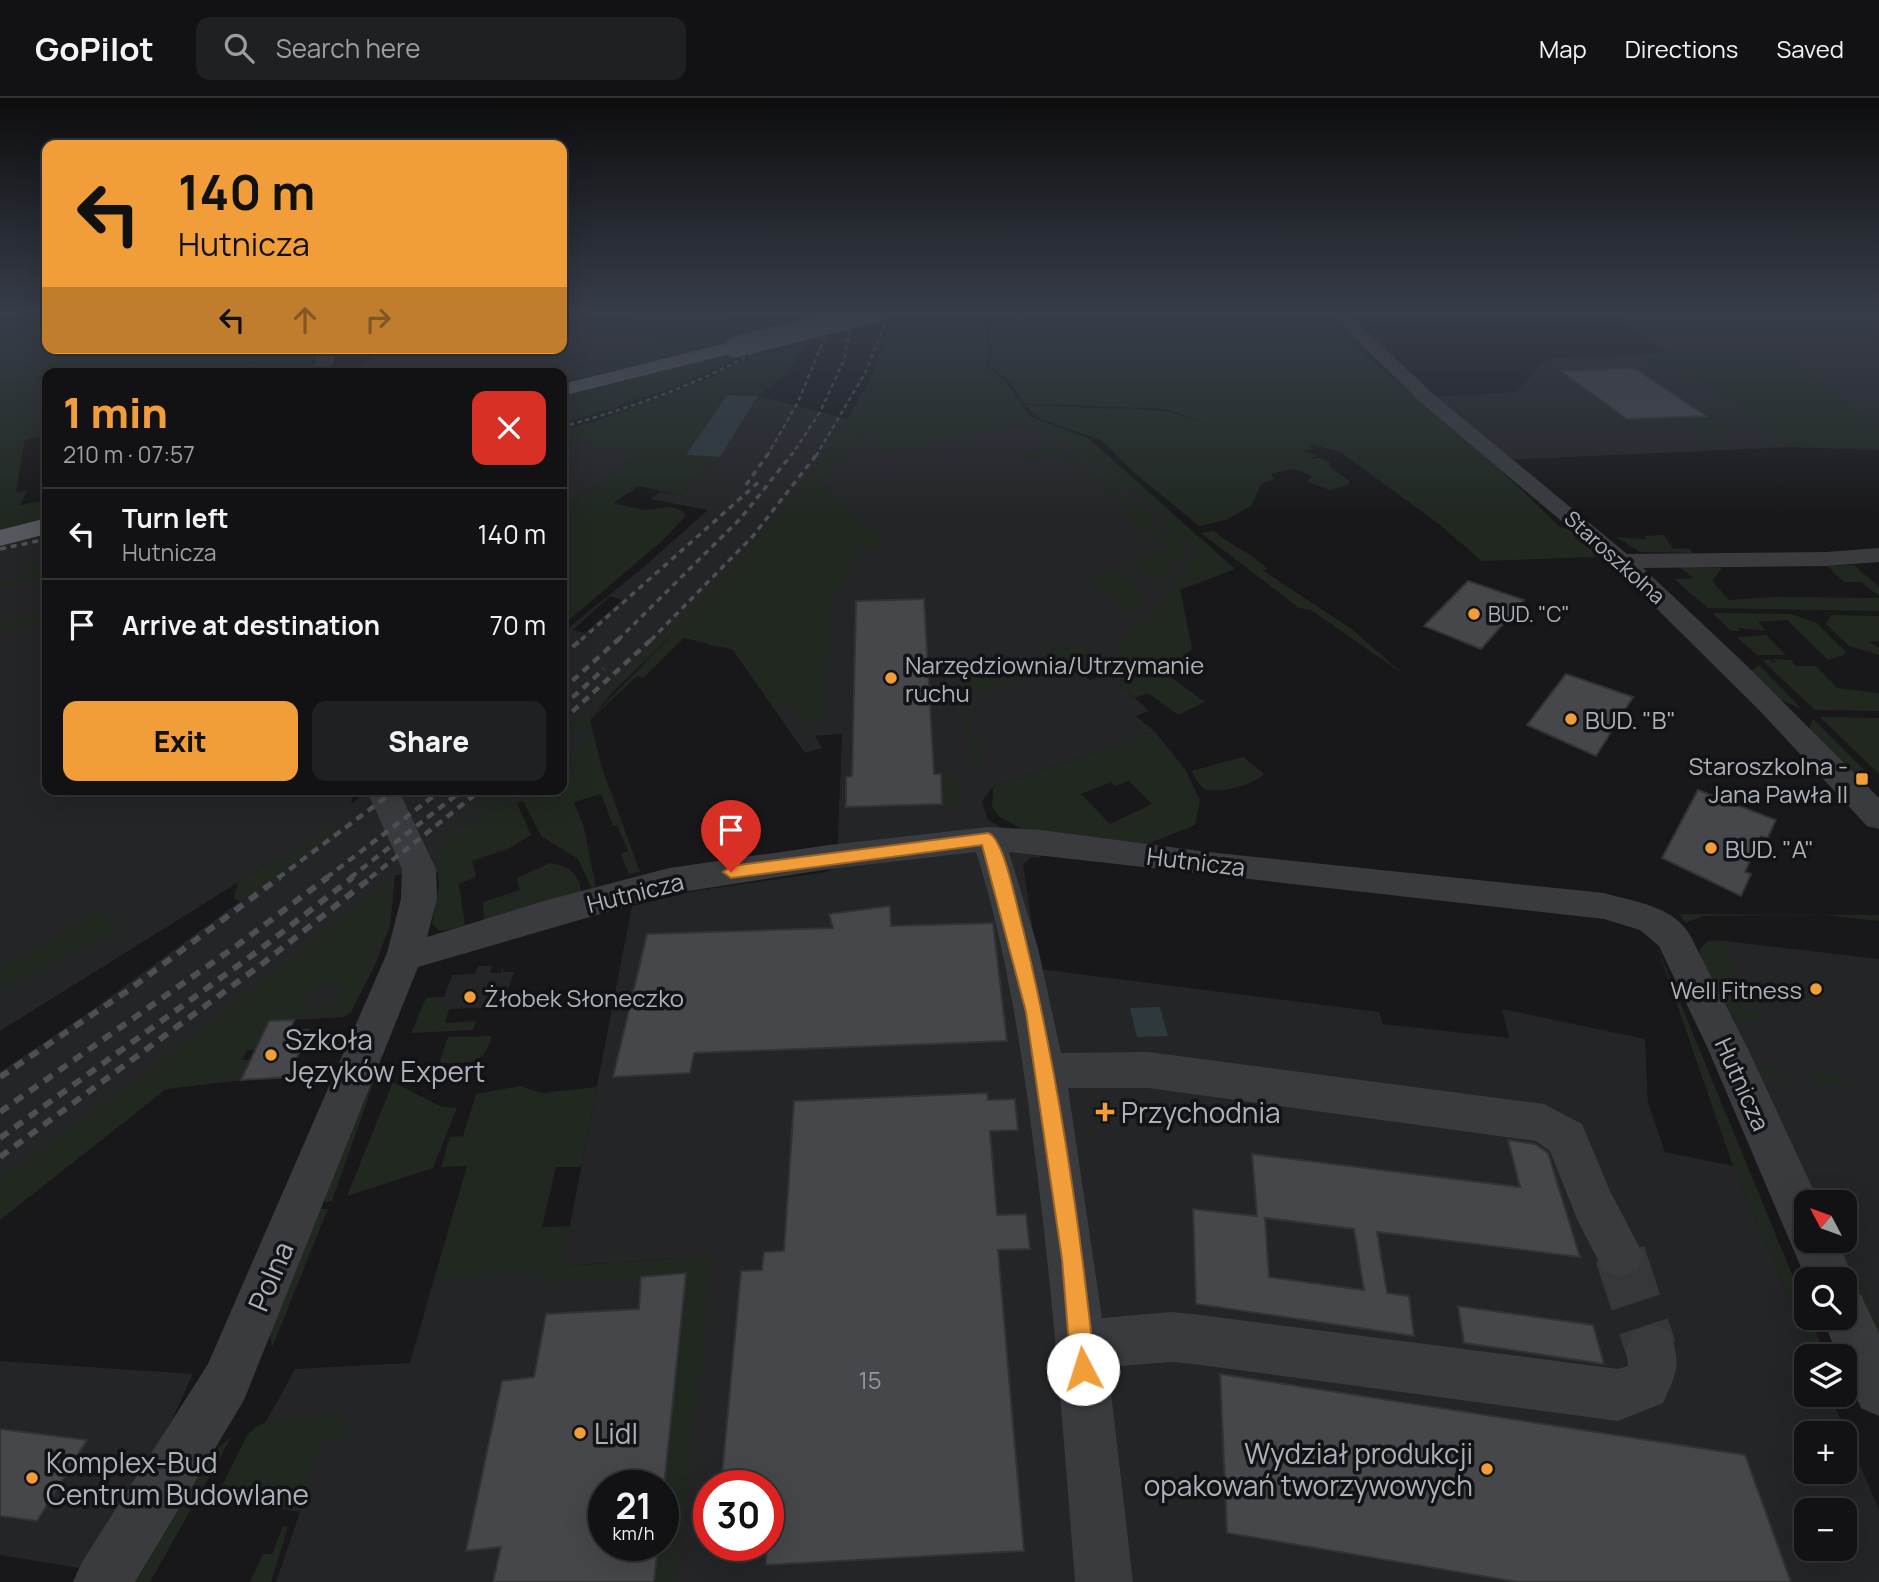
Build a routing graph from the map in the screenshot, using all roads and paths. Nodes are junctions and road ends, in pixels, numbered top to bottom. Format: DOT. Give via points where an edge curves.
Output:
graph roads {
  1 [pos="600,381"];
  2 [pos="1409,381"];
  3 [pos="567,391"];
  4 [pos="42,527"];
  5 [pos="42,534"];
  6 [pos="0,538"];
  7 [pos="0,543"];
  8 [pos="1879,555"];
  9 [pos="1621,561"];
  10 [pos="385,795"];
  11 [pos="1879,818"];
  12 [pos="988,839"];
  13 [pos="405,953"];
  14 [pos="1045,1071"];
  15 [pos="1794,1198"];
  16 [pos="1620,1254"];
  17 [pos="1852,1330"];
  18 [pos="1081,1344"];
  19 [pos="1651,1349"];
  20 [pos="1879,1390"];
  21 [pos="102,1582"];
  22 [pos="1104,1582"];
  1 -- 3 [label="main road, bridge"];
  2 -- 9 [label="street, Staroszkolna"];
  4 -- 6 [label="main road"];
  5 -- 7 [label="main road"];
  8 -- 9 [label="street"];
  9 -- 11 [label="street, Staroszkolna" via="1742,676"];
  10 -- 13 [label="street, Polna" via="419,869 419,898"];
  12 -- 13 [label="street, Hutnicza" via="669,881 427,952"];
  12 -- 14 [label="street" via="1035,1012"];
  12 -- 15 [label="street, Hutnicza" via="1604,906 1652,920 1673,937"];
  13 -- 21 [label="street, Polna" via="226,1381"];
  14 -- 16 [label="street" via="1110,1068 1162,1072 1544,1123 1567,1138"];
  14 -- 18 [label="street"];
  17 -- 20 [label="street"];
  18 -- 19 [label="street" via="1193,1339 1618,1395 1645,1385 1653,1368"];
  18 -- 22 [label="street"];
}
